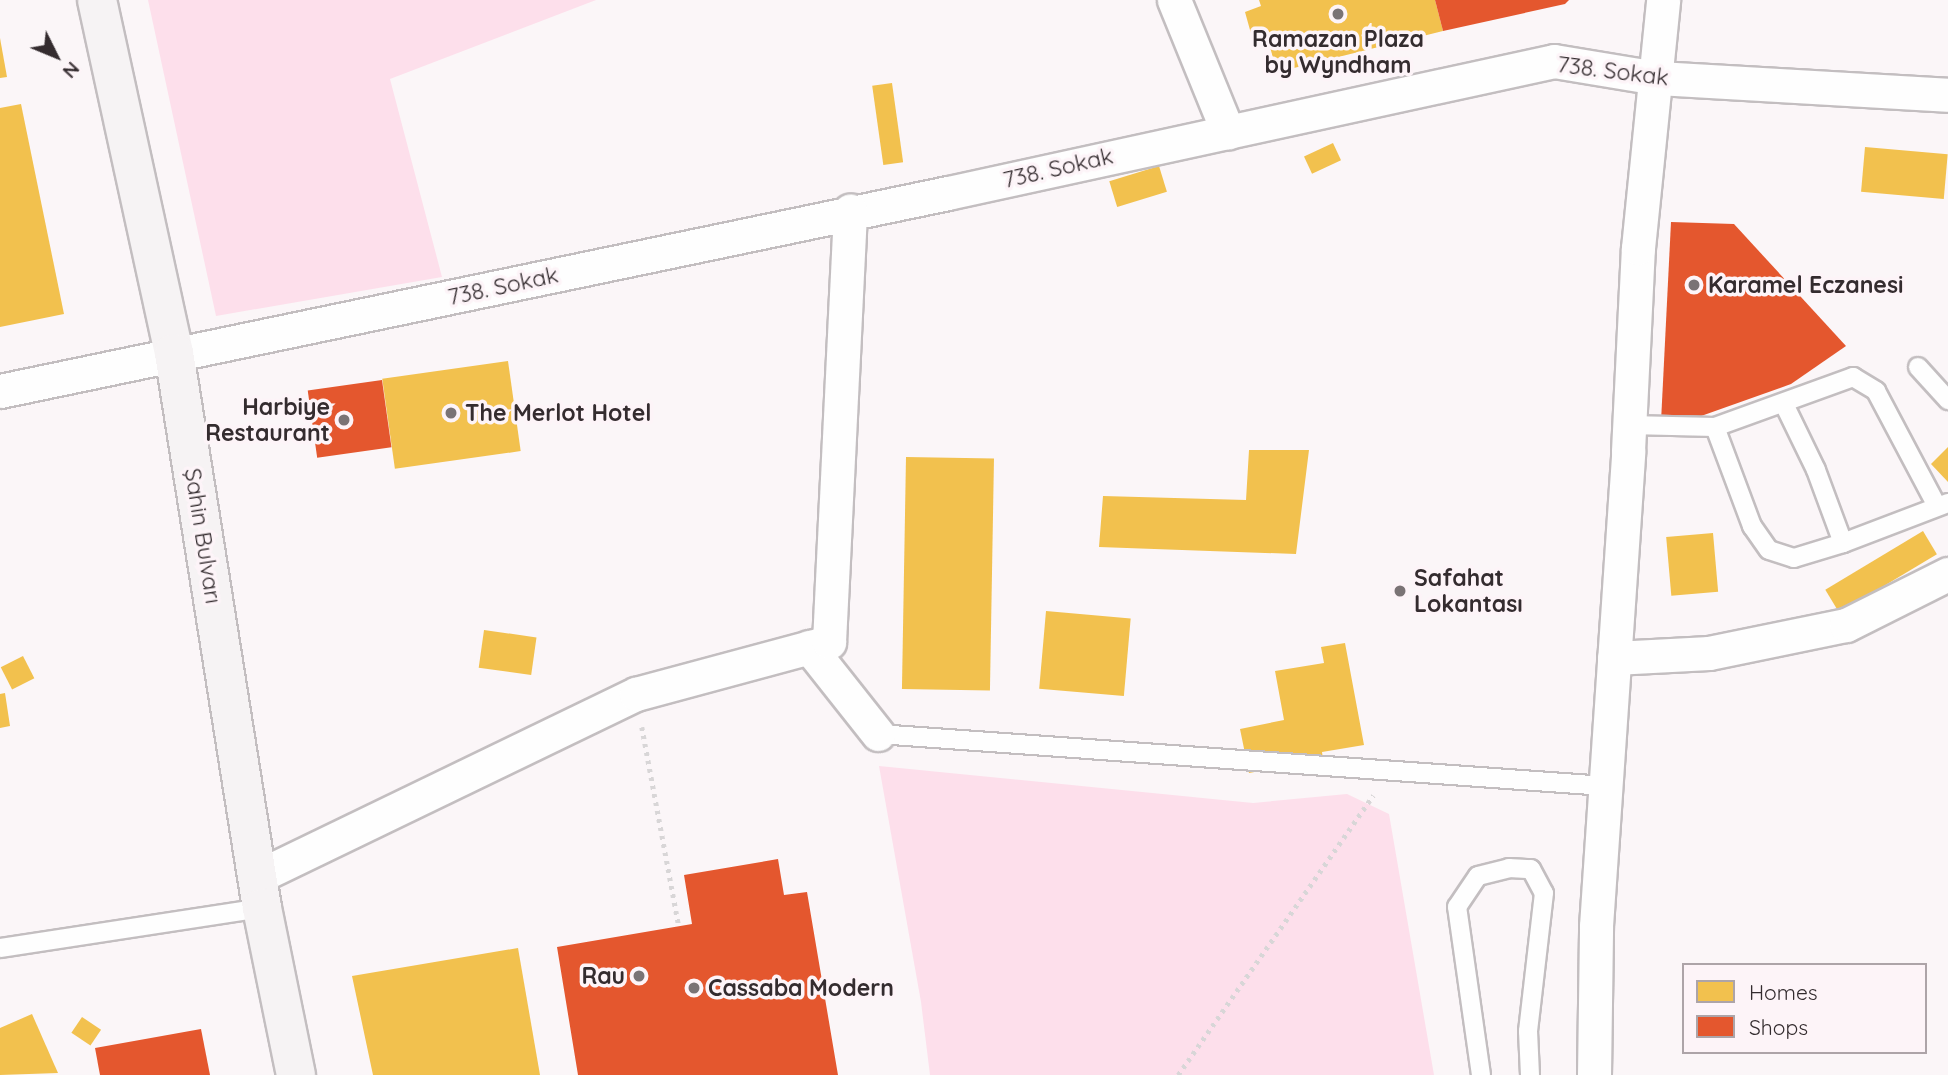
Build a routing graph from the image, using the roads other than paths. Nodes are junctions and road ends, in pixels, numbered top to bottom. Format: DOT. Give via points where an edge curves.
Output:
graph roads {
  1 [pos="97,0"];
  2 [pos="1174,0"];
  3 [pos="1663,0"];
  4 [pos="1657,78"];
  5 [pos="1948,95"];
  6 [pos="1228,131"];
  7 [pos="850,211"];
  8 [pos="174,353"];
  9 [pos="1918,367"];
  10 [pos="0,391"];
  11 [pos="1948,400"];
  12 [pos="1784,404"];
  13 [pos="1629,425"];
  14 [pos="1715,427"];
  15 [pos="1942,504"];
  16 [pos="1843,543"];
  17 [pos="1948,574"];
  18 [pos="809,647"];
  19 [pos="1615,658"];
  20 [pos="878,734"];
  21 [pos="1606,786"];
  22 [pos="259,893"];
  23 [pos="0,948"];
  24 [pos="296,1075"];
  25 [pos="1480,1075"];
  26 [pos="1530,1075"];
  27 [pos="1594,1075"];
  1 -- 8 [label="street, Şahin Bulvarı"];
  2 -- 6 [label="street"];
  3 -- 4 [label="street"];
  4 -- 5 [label="street, 738. Sokak"];
  4 -- 6 [label="street, 738. Sokak" via="1554,61"];
  4 -- 13 [label="street" via="1638,248"];
  6 -- 7 [label="street, 738. Sokak"];
  7 -- 8 [label="street, 738. Sokak"];
  7 -- 18 [label="street" via="829,642"];
  8 -- 10 [label="street, 738. Sokak"];
  8 -- 22 [label="street, Şahin Bulvarı"];
  9 -- 11 [label="lane"];
  12 -- 14 [label="lane"];
  12 -- 15 [label="lane" via="1853,377 1876,391"];
  12 -- 16 [label="lane" via="1816,470"];
  13 -- 14 [label="lane"];
  13 -- 19 [label="street"];
  14 -- 16 [label="lane" via="1752,526 1769,550 1794,558"];
  15 -- 16 [label="lane"];
  17 -- 19 [label="street" via="1846,625 1709,653"];
  18 -- 20 [label="street"];
  18 -- 22 [label="street" via="636,694"];
  19 -- 21 [label="street"];
  20 -- 21 [label="lane"];
  21 -- 27 [label="street" via="1596,926"];
  22 -- 23 [label="lane"];
  22 -- 24 [label="street, Şahin Bulvarı"];
  25 -- 26 [label="lane" via="1457,907 1478,876 1509,868 1531,869 1544,893 1528,1031"];
}
